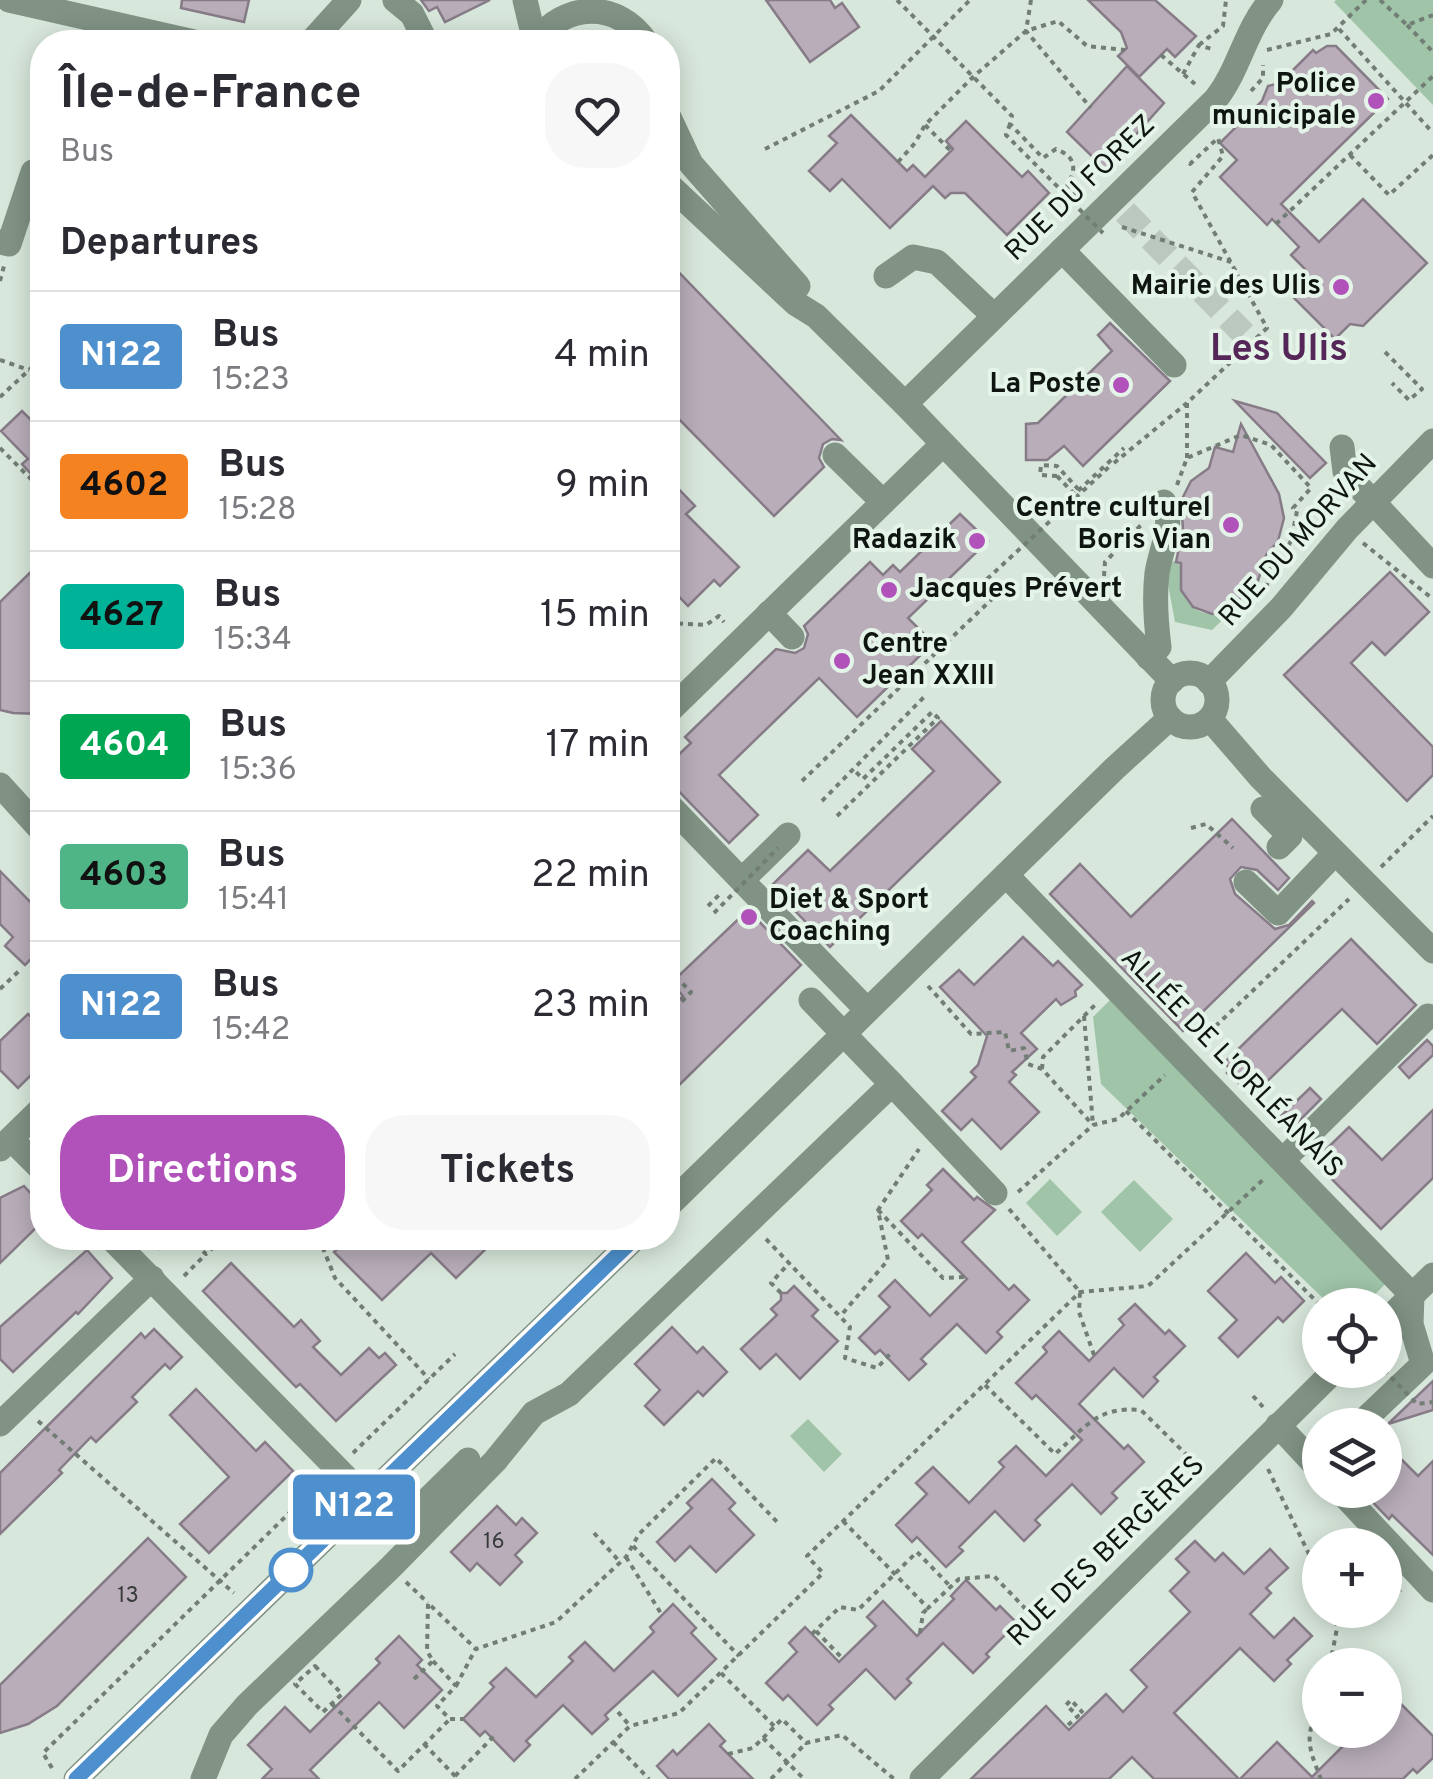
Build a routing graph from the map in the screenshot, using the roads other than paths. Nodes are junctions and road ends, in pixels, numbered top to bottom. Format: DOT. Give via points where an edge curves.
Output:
graph roads {
  1 [pos="9,0"];
  2 [pos="349,0"];
  3 [pos="395,0"];
  4 [pos="525,0"];
  5 [pos="640,0"];
  6 [pos="1271,0"];
  7 [pos="572,6"];
  8 [pos="141,30"];
  9 [pos="322,30"];
  10 [pos="420,30"];
  11 [pos="532,30"];
  12 [pos="546,30"];
  13 [pos="636,30"];
  14 [pos="643,30"];
  15 [pos="680,141"];
  16 [pos="30,181"];
  17 [pos="680,195"];
  18 [pos="1062,250"];
  19 [pos="2,254"];
  20 [pos="886,276"];
  21 [pos="816,316"];
  22 [pos="994,316"];
  23 [pos="1174,365"];
  24 [pos="906,404"];
  25 [pos="1433,441"];
  26 [pos="943,444"];
  27 [pos="1342,447"];
  28 [pos="836,455"];
  29 [pos="883,502"];
  30 [pos="1164,502"];
  31 [pos="1433,566"];
  32 [pos="768,613"];
  33 [pos="792,637"];
  34 [pos="1148,657"];
  35 [pos="1172,681"];
  36 [pos="1209,682"];
  37 [pos="680,700"];
  38 [pos="1170,718"];
  39 [pos="1210,719"];
  40 [pos="0,786"];
  41 [pos="1262,809"];
  42 [pos="30,816"];
  43 [pos="680,816"];
  44 [pos="783,842"];
  45 [pos="1279,847"];
  46 [pos="1335,853"];
  47 [pos="1006,875"];
  48 [pos="742,880"];
  49 [pos="1246,882"];
  50 [pos="1433,951"];
  51 [pos="811,1000"];
  52 [pos="867,1010"];
  53 [pos="1428,1016"];
  54 [pos="843,1033"];
  55 [pos="892,1084"];
  56 [pos="30,1120"];
  57 [pos="6,1144"];
  58 [pos="1283,1160"];
  59 [pos="30,1161"];
  60 [pos="995,1193"];
  61 [pos="680,1194"];
  62 [pos="128,1250"];
  63 [pos="623,1250"];
  64 [pos="160,1273"];
  65 [pos="1433,1275"];
  66 [pos="1412,1295"];
  67 [pos="1402,1305"];
  68 [pos="1310,1388"];
  69 [pos="1378,1408"];
  70 [pos="1271,1417"];
  71 [pos="0,1424"];
  72 [pos="1302,1449"];
  73 [pos="468,1460"];
  74 [pos="365,1497"];
  75 [pos="1355,1508"];
  76 [pos="415,1541"];
  77 [pos="1433,1590"];
  78 [pos="64,1774"];
  79 [pos="203,1779"];
  80 [pos="922,1779"];
  1 -- 8 [label="street"];
  2 -- 9 [label="street"];
  3 -- 10 [label="street"];
  4 -- 11 [label="street"];
  5 -- 14 [label="street"];
  6 -- 18 [label="street, RUE DU FOREZ" via="1250,30 1252,54 1216,99 1118,207"];
  7 -- 12 [label="street"];
  7 -- 13 [label="street" via="609,12"];
  15 -- 21 [label="street" via="691,164 803,292"];
  16 -- 19 [label="street"];
  17 -- 21 [label="street"];
  18 -- 22 [label="street, RUE DU FOREZ"];
  18 -- 23 [label="street"];
  20 -- 22 [label="street" via="913,257 937,262"];
  21 -- 24 [label="street"];
  22 -- 24 [label="street, RUE DU FOREZ"];
  24 -- 26 [label="street"];
  25 -- 36 [label="street, RUE DU MORVAN"];
  26 -- 29 [label="street"];
  26 -- 34 [label="street"];
  27 -- 31 [label="street, bridge" via="1345,472"];
  28 -- 29 [label="street"];
  29 -- 32 [label="street"];
  30 -- 34 [label="street" via="1170,516 1157,574 1159,647"];
  32 -- 33 [label="street"];
  32 -- 37 [label="street"];
  34 -- 35 [label="street"];
  35 -- 36 [label="street" via="1190,674"];
  35 -- 38 [label="street" via="1164,698"];
  36 -- 39 [label="street" via="1217,704"];
  38 -- 39 [label="street" via="1186,726"];
  38 -- 47 [label="street"];
  39 -- 46 [label="street"];
  40 -- 42 [label="street"];
  41 -- 45 [label="street" via="1290,836"];
  43 -- 48 [label="street"];
  44 -- 48 [label="street"];
  46 -- 49 [label="street" via="1278,913"];
  46 -- 50 [label="street"];
  47 -- 52 [label="street"];
  47 -- 58 [label="street, ALLÉE DE L'ORLÉANAIS"];
  48 -- 52 [label="street"];
  51 -- 54 [label="street"];
  52 -- 54 [label="street"];
  53 -- 58 [label="street"];
  54 -- 55 [label="street"];
  54 -- 61 [label="street"];
  55 -- 60 [label="street"];
  55 -- 76 [label="street" via="568,1394 534,1413"];
  56 -- 57 [label="street"];
  57 -- 59 [label="street"];
  58 -- 66 [label="street, ALLÉE DE L'ORLÉANAIS"];
  62 -- 64 [label="street"];
  63 -- 74 [label="street"];
  64 -- 71 [label="street"];
  64 -- 74 [label="street"];
  65 -- 66 [label="street"];
  66 -- 67 [label="street"];
  66 -- 69 [label="street" via="1411,1324 1423,1364"];
  68 -- 70 [label="street, RUE DES BERGÈRES"];
  70 -- 72 [label="street"];
  70 -- 80 [label="street, RUE DES BERGÈRES" via="1258,1446"];
  73 -- 76 [label="street" via="412,1516"];
  74 -- 78 [label="street"];
  75 -- 77 [label="street"];
  76 -- 79 [label="street" via="220,1735"];
}
